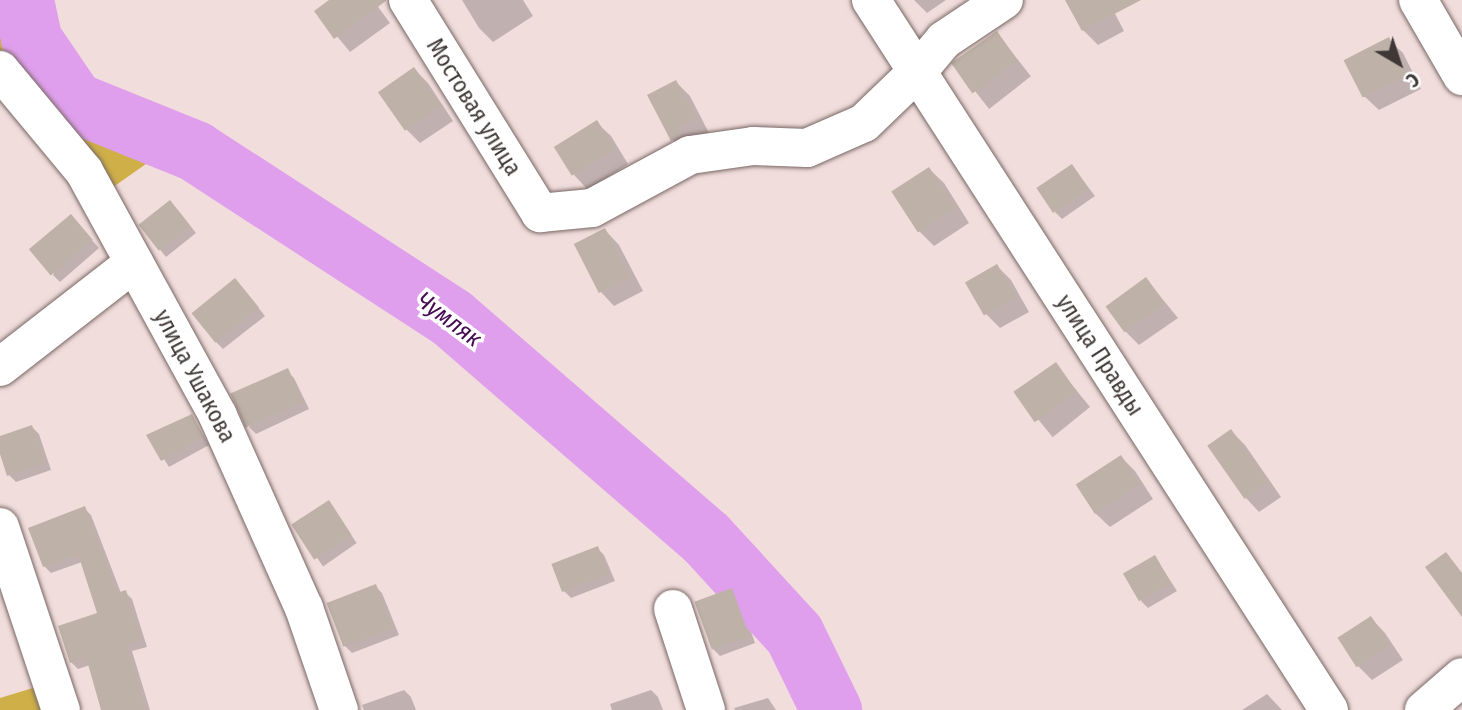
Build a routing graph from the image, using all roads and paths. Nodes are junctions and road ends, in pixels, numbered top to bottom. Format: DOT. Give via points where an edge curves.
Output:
graph roads {
  1 [pos="408,0"];
  2 [pos="871,0"];
  3 [pos="1004,0"];
  4 [pos="1418,0"];
  5 [pos="0,70"];
  6 [pos="918,71"];
  7 [pos="1462,76"];
  8 [pos="134,263"];
  9 [pos="0,367"];
  10 [pos="0,527"];
  11 [pos="673,609"];
  12 [pos="1462,677"];
  13 [pos="61,710"];
  14 [pos="339,710"];
  15 [pos="706,710"];
  16 [pos="1329,710"];
  17 [pos="1424,710"];
  1 -- 6 [label="street, Мостовая улица" via="540,213 592,208 690,155 753,146 807,148 864,123"];
  2 -- 6 [label="street, улица Правды"];
  3 -- 6 [label="street" via="944,40"];
  4 -- 7 [label="street"];
  5 -- 8 [label="street, улица Ушакова" via="84,171"];
  6 -- 16 [label="street, улица Правды"];
  8 -- 9 [label="street"];
  8 -- 14 [label="street, улица Ушакова" via="218,416 304,608"];
  10 -- 13 [label="street"];
  11 -- 15 [label="street"];
  12 -- 17 [label="street"];
}
